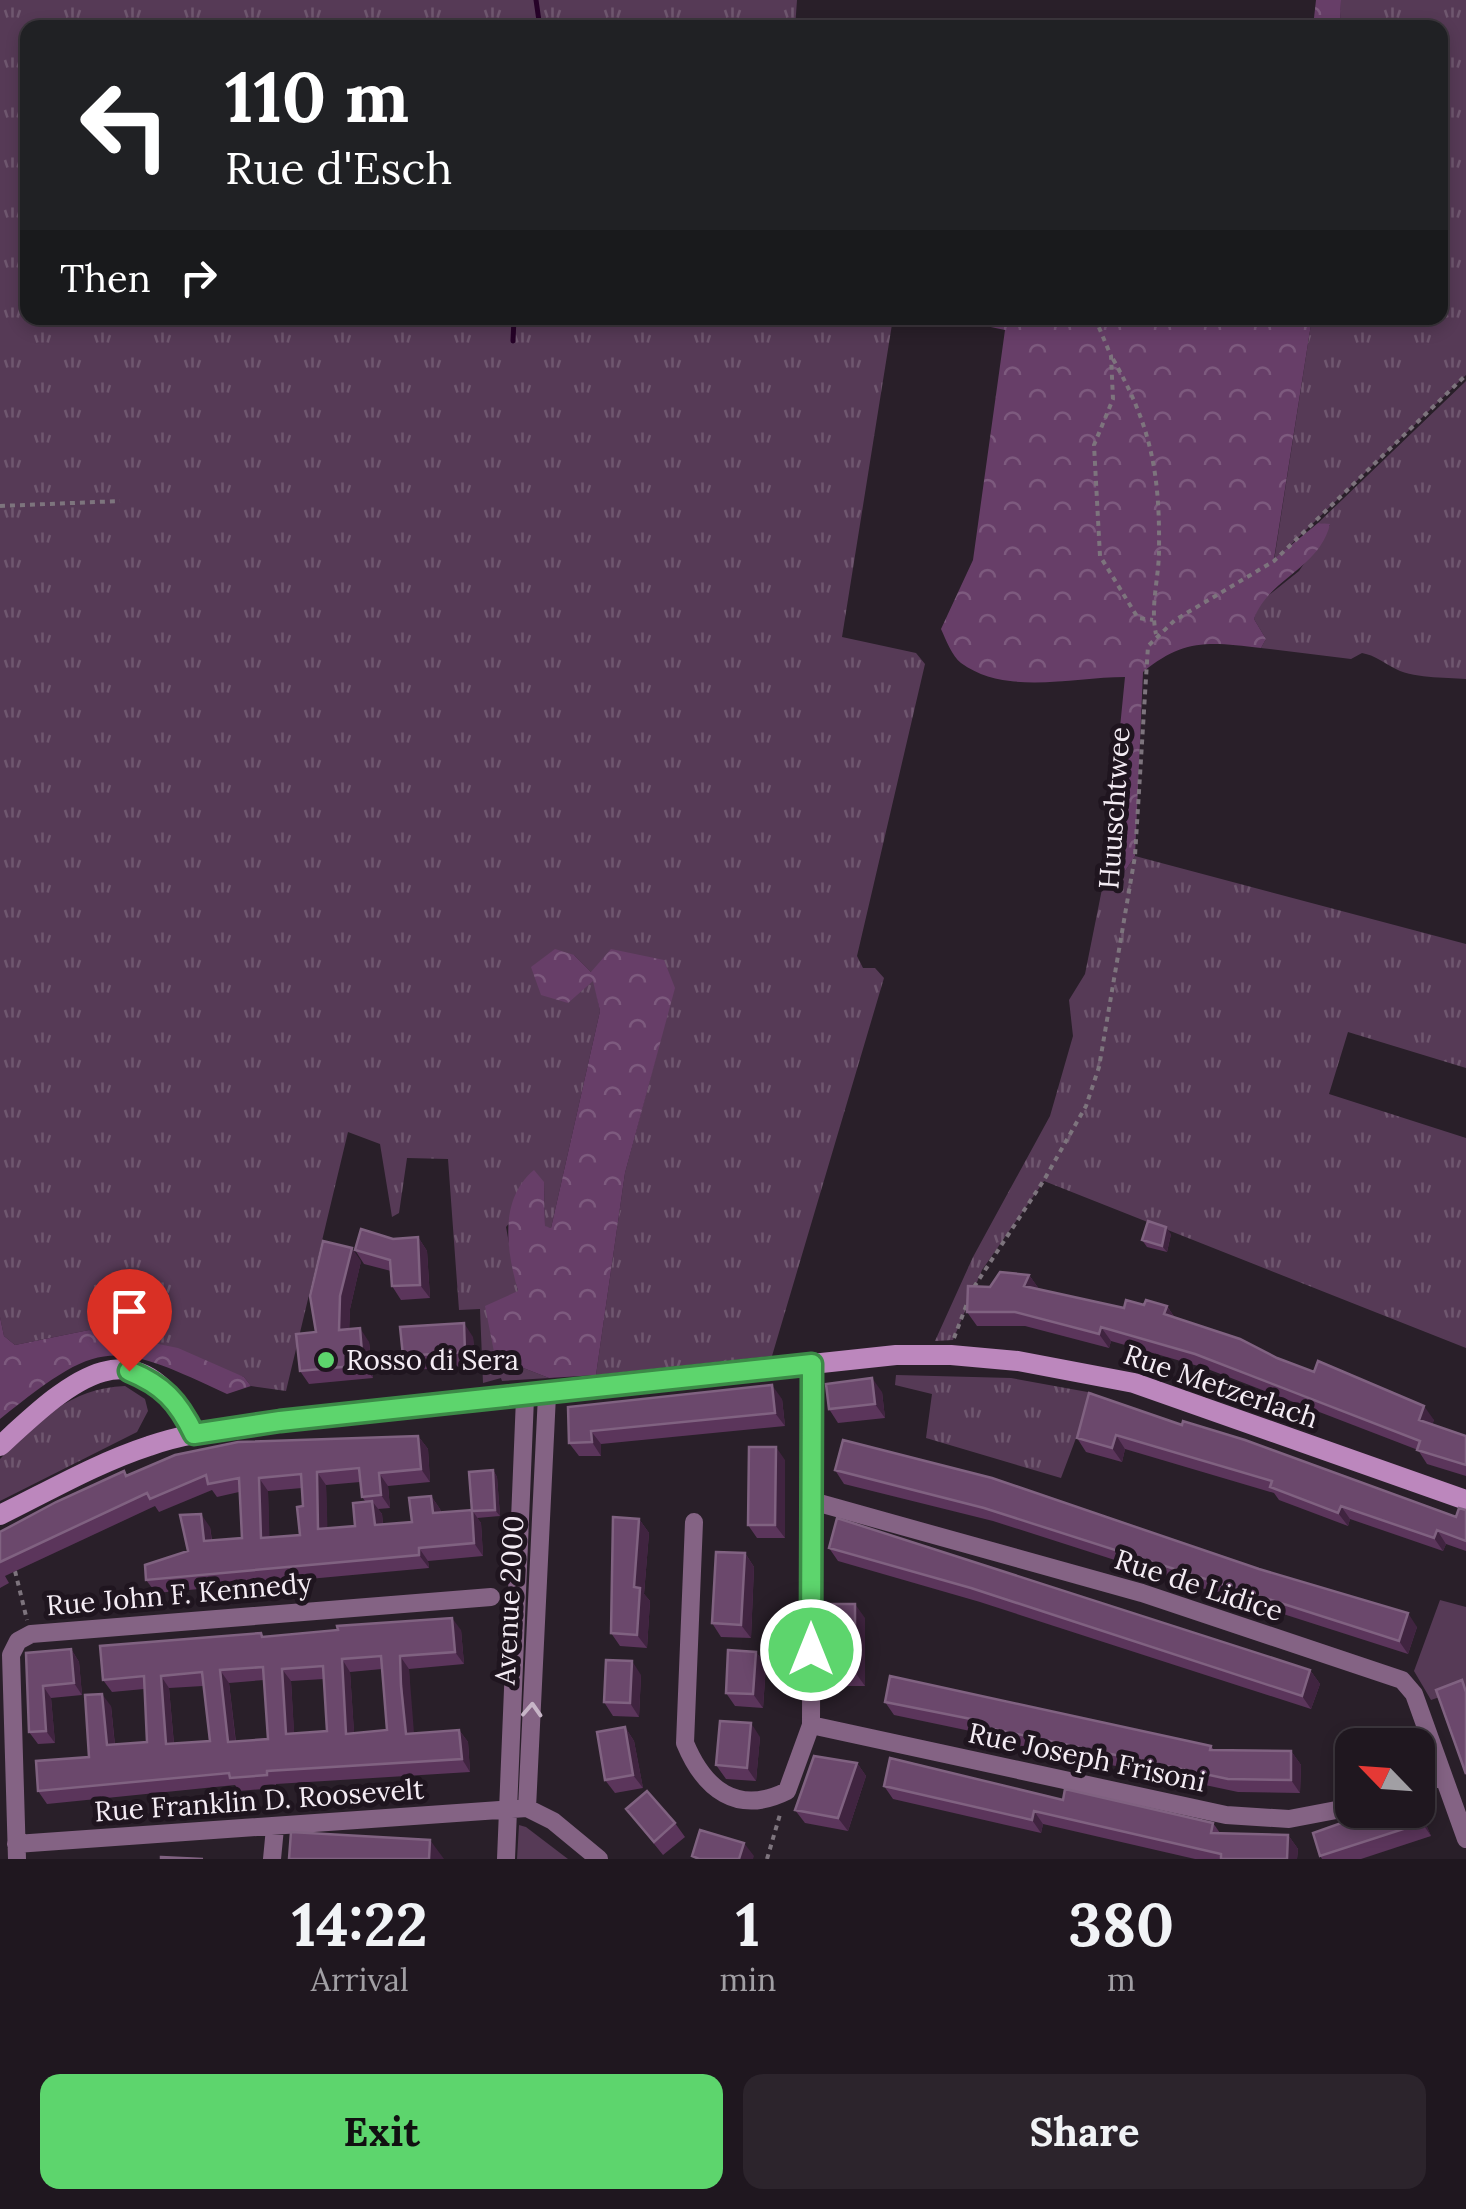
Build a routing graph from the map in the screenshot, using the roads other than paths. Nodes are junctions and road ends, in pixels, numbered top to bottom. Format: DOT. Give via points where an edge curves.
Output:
graph roads {
  1 [pos="812,1364"];
  2 [pos="536,1397"];
  3 [pos="194,1434"];
  4 [pos="0,1446"];
  5 [pos="1466,1500"];
  6 [pos="812,1502"];
  7 [pos="0,1515"];
  8 [pos="694,1522"];
  9 [pos="491,1596"];
  10 [pos="811,1725"];
  11 [pos="1442,1776"];
  12 [pos="1435,1778"];
  13 [pos="527,1808"];
  14 [pos="504,1810"];
  15 [pos="1335,1811"];
  16 [pos="275,1828"];
  17 [pos="1466,1839"];
  18 [pos="16,1852"];
  19 [pos="272,1859"];
  20 [pos="506,1859"];
  21 [pos="599,1859"];
  1 -- 2 [label="main road, Rue Metzerlach"];
  1 -- 5 [label="main road, Rue Metzerlach" via="951,1354 1134,1383"];
  1 -- 6 [label="street"];
  2 -- 3 [label="main road, Rue Metzerlach"];
  13 -- 2 [label="street, Avenue 2000, one-way"];
  2 -- 14 [label="street, Avenue 2000"];
  3 -- 4 [label="main road" via="180,1405 157,1382 129,1371 97,1372 59,1391"];
  3 -- 7 [label="main road, Rue Metzerlach" via="92,1469"];
  6 -- 10 [label="street"];
  6 -- 11 [label="street, Rue de Lidice" via="1142,1593 1402,1680 1414,1694"];
  8 -- 10 [label="street" via="685,1743 698,1774 739,1800 770,1800 787,1792"];
  9 -- 18 [label="street, Rue John F. Kennedy" via="30,1634 11,1656"];
  10 -- 15 [label="street, Rue Joseph Frisoni" via="1226,1815 1289,1819"];
  11 -- 12 [label="street"];
  11 -- 17 [label="street, Rue de Lidice"];
  13 -- 14 [label="street, Rue Franklin D. Roosevelt"];
  13 -- 21 [label="street"];
  14 -- 16 [label="street, Rue Franklin D. Roosevelt"];
  14 -- 20 [label="street, Avenue 2000"];
  16 -- 18 [label="street, Rue Franklin D. Roosevelt"];
  16 -- 19 [label="street"];
}
